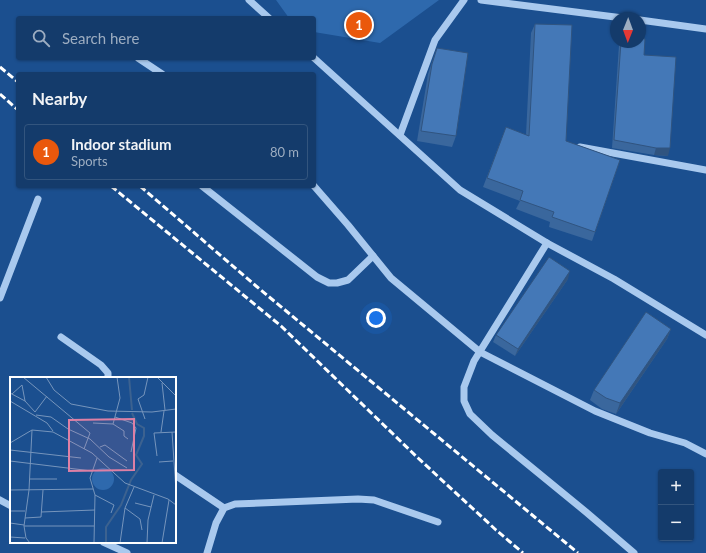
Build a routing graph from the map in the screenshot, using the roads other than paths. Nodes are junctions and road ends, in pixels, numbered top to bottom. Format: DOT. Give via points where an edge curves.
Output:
graph roads {
  1 [pos="249,0"];
  2 [pos="464,0"];
  3 [pos="481,0"];
  4 [pos="267,16"];
  5 [pos="610,16"];
  6 [pos="646,21"];
  7 [pos="706,29"];
  8 [pos="141,60"];
  9 [pos="316,60"];
  10 [pos="159,72"];
  11 [pos="400,135"];
  12 [pos="575,146"];
  13 [pos="706,170"];
  14 [pos="205,188"];
  15 [pos="316,188"];
  16 [pos="38,199"];
  17 [pos="547,244"];
  18 [pos="373,256"];
  19 [pos="0,298"];
  20 [pos="706,335"];
  21 [pos="61,337"];
  22 [pos="480,352"];
  23 [pos="108,377"];
  24 [pos="706,454"];
  25 [pos="176,475"];
  26 [pos="0,500"];
  27 [pos="10,505"];
  28 [pos="224,508"];
  29 [pos="438,522"];
  30 [pos="105,543"];
  31 [pos="127,553"];
  32 [pos="207,553"];
  33 [pos="634,553"];
  1 -- 4 [label="street"];
  2 -- 11 [label="street" via="435,40"];
  3 -- 5 [label="street"];
  6 -- 7 [label="street"];
  8 -- 10 [label="street"];
  9 -- 11 [label="street"];
  11 -- 17 [label="street" via="460,190"];
  12 -- 13 [label="street"];
  14 -- 18 [label="street" via="317,277 329,283 348,280"];
  15 -- 18 [label="street"];
  16 -- 19 [label="street"];
  17 -- 20 [label="street" via="614,279"];
  17 -- 22 [label="street"];
  18 -- 22 [label="street" via="391,278"];
  21 -- 23 [label="street" via="101,365 108,373"];
  22 -- 24 [label="street" via="595,411 650,433 685,443"];
  22 -- 33 [label="street" via="464,387 464,401 470,414"];
  25 -- 28 [label="street"];
  26 -- 27 [label="street"];
  28 -- 29 [label="street" via="235,504 374,500"];
  28 -- 32 [label="street" via="216,523"];
  30 -- 31 [label="street"];
}
